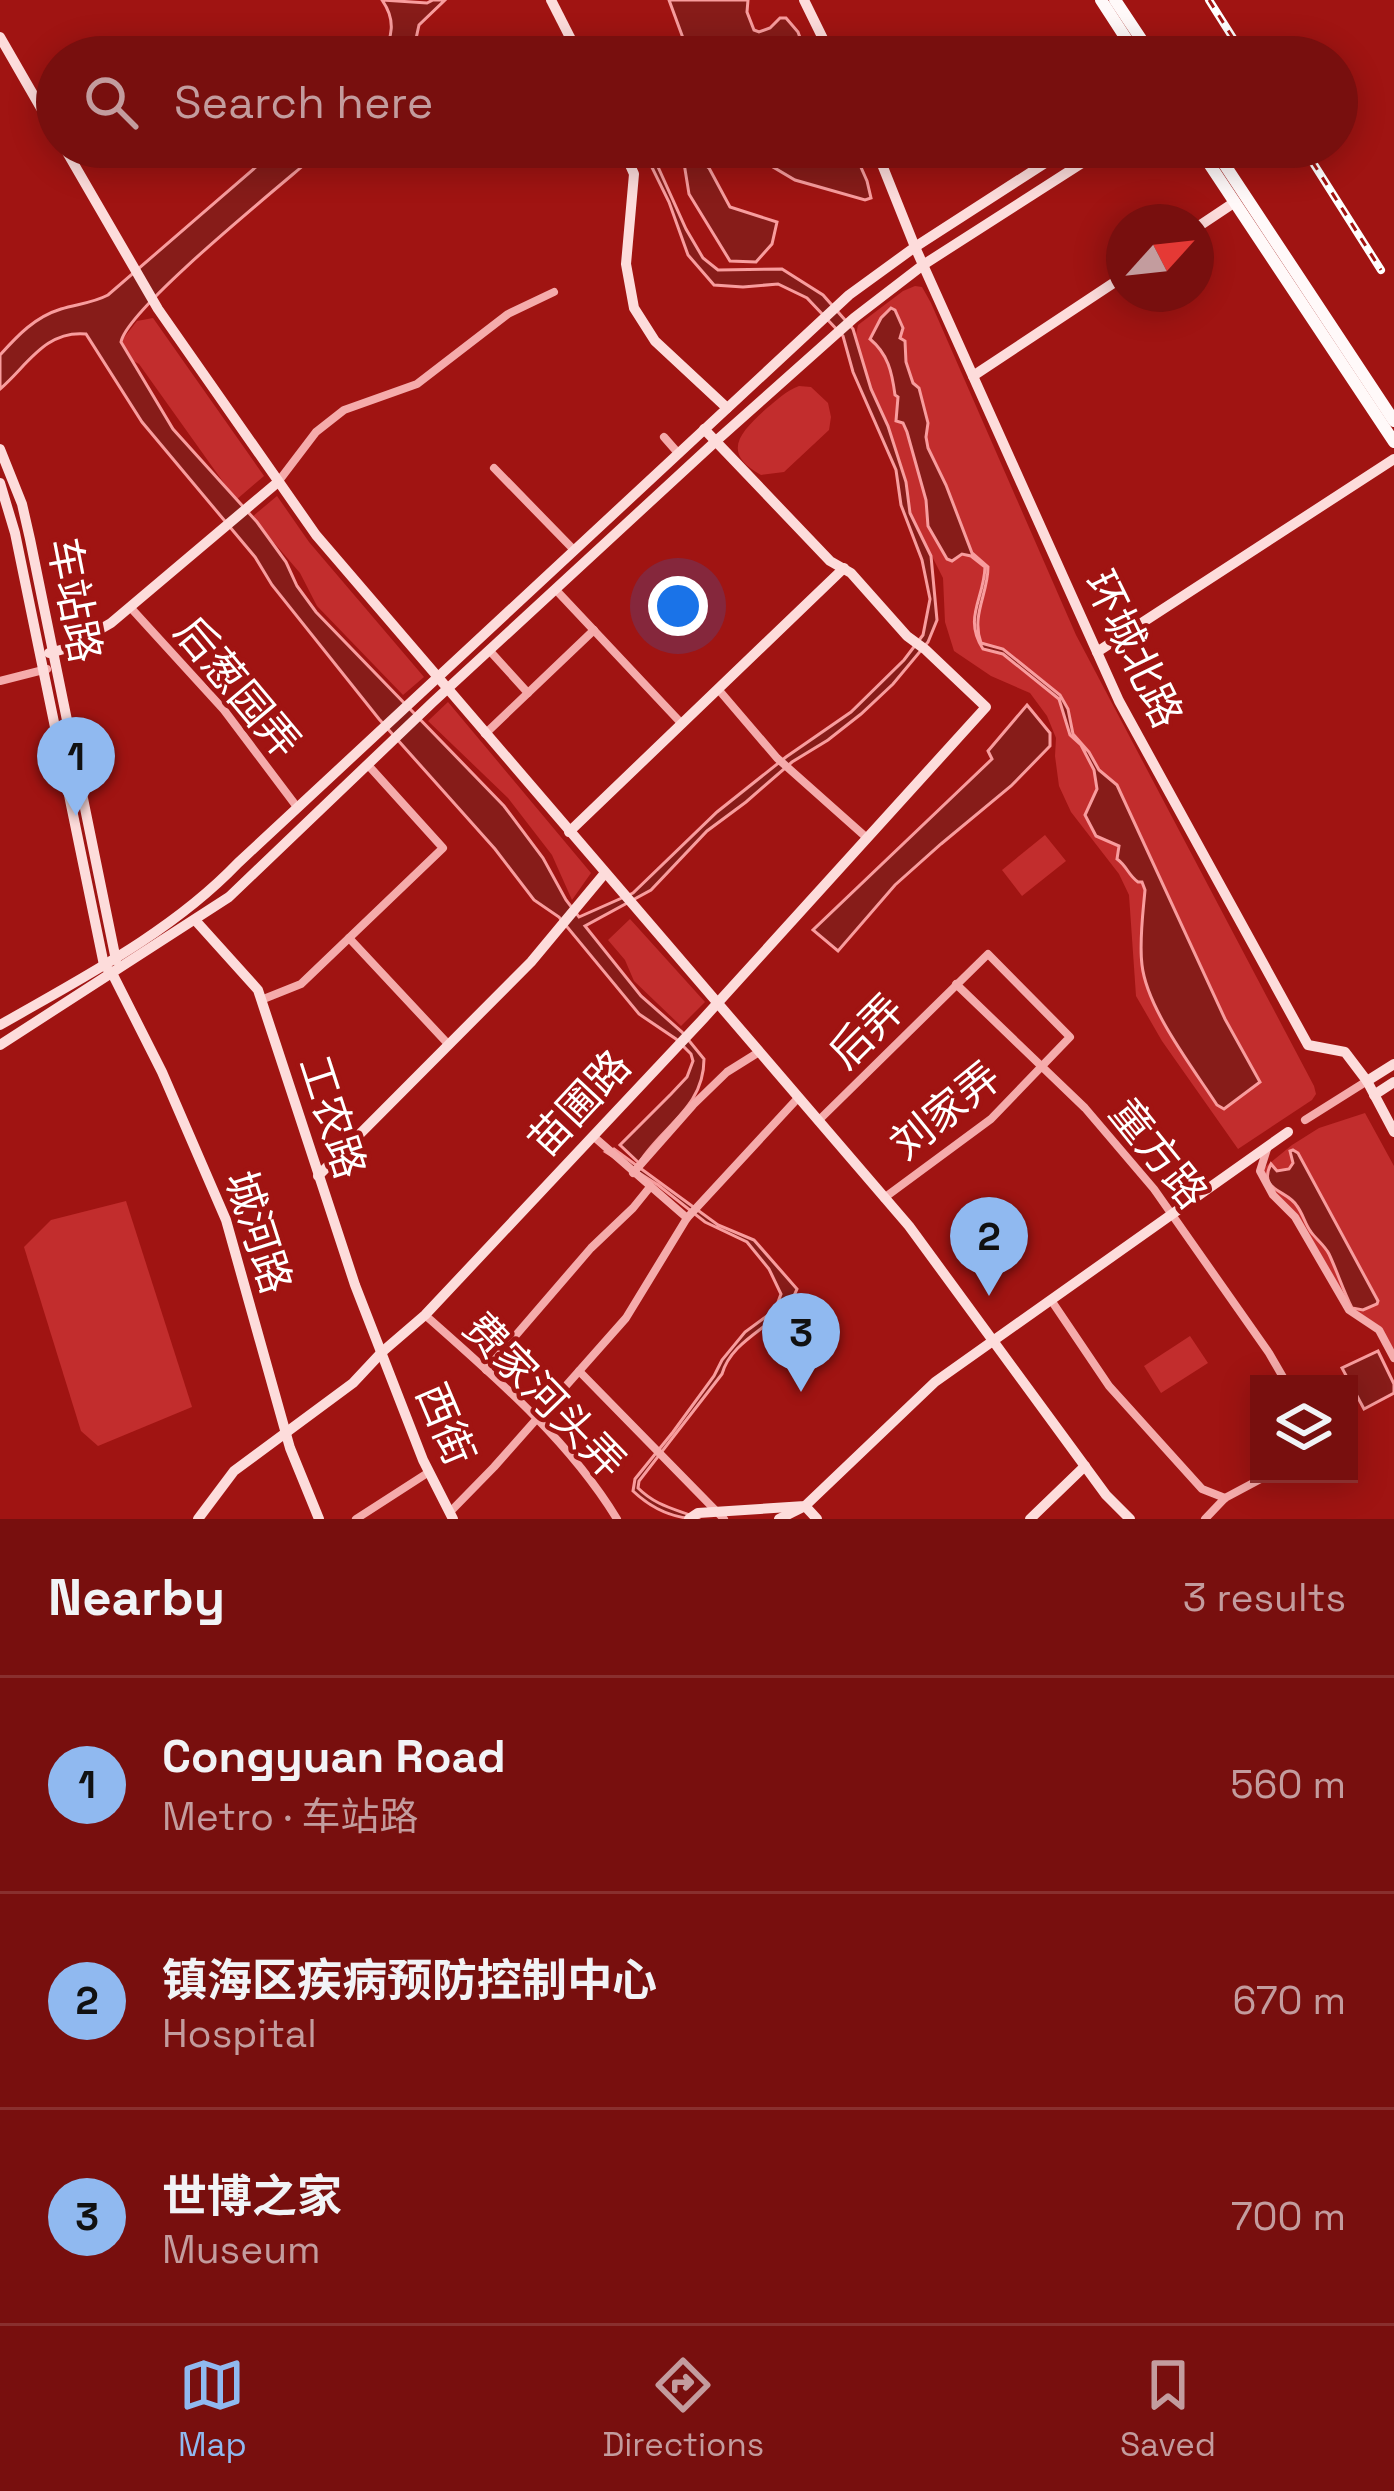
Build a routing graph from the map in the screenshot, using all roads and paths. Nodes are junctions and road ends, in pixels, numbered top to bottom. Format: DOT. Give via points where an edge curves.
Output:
graph roads {
  1 [pos="551,0"];
  2 [pos="805,0"];
  3 [pos="1100,0"];
  4 [pos="1115,0"];
  5 [pos="569,36"];
  6 [pos="822,36"];
  7 [pos="1124,36"];
  8 [pos="1139,36"];
  9 [pos="0,37"];
  10 [pos="36,100"];
  11 [pos="76,168"];
  12 [pos="631,168"];
  13 [pos="883,168"];
  14 [pos="1038,168"];
  15 [pos="1074,168"];
  16 [pos="1212,168"];
  17 [pos="1228,168"];
  18 [pos="1235,202"];
  19 [pos="1214,216"];
  20 [pos="915,248"];
  21 [pos="923,265"];
  22 [pos="1106,288"];
  23 [pos="554,292"];
  24 [pos="973,376"];
  25 [pos="727,408"];
  26 [pos="1394,421"];
  27 [pos="704,429"];
  28 [pos="664,437"];
  29 [pos="716,441"];
  30 [pos="1394,442"];
  31 [pos="0,449"];
  32 [pos="678,453"];
  33 [pos="1394,459"];
  34 [pos="494,468"];
  35 [pos="278,482"];
  36 [pos="0,483"];
  37 [pos="574,550"];
  38 [pos="844,568"];
  39 [pos="556,590"];
  40 [pos="130,607"];
  41 [pos="594,630"];
  42 [pos="489,650"];
  43 [pos="1097,652"];
  44 [pos="46,654"];
  45 [pos="48,669"];
  46 [pos="437,677"];
  47 [pos="0,681"];
  48 [pos="718,689"];
  49 [pos="447,690"];
  50 [pos="529,693"];
  51 [pos="682,724"];
  52 [pos="485,734"];
  53 [pos="368,765"];
  54 [pos="297,807"];
  55 [pos="569,832"];
  56 [pos="867,838"];
  57 [pos="604,873"];
  58 [pos="195,920"];
  59 [pos="349,938"];
  60 [pos="117,956"];
  61 [pos="108,970"];
  62 [pos="956,984"];
  63 [pos="261,1000"];
  64 [pos="717,1003"];
  65 [pos="0,1025"];
  66 [pos="0,1045"];
  67 [pos="449,1045"];
  68 [pos="759,1052"];
  69 [pos="1394,1064"];
  70 [pos="1042,1066"];
  71 [pos="1367,1082"];
  72 [pos="1394,1082"];
  73 [pos="1374,1095"];
  74 [pos="798,1098"];
  75 [pos="1305,1120"];
  76 [pos="818,1121"];
  77 [pos="1288,1132"];
  78 [pos="1394,1132"];
  79 [pos="593,1136"];
  80 [pos="1268,1147"];
  81 [pos="633,1173"];
  82 [pos="318,1176"];
  83 [pos="650,1187"];
  84 [pos="884,1198"];
  85 [pos="1172,1214"];
  86 [pos="687,1218"];
  87 [pos="1051,1300"];
  88 [pos="425,1315"];
  89 [pos="993,1341"];
  90 [pos="382,1352"];
  91 [pos="1394,1358"];
  92 [pos="487,1370"];
  93 [pos="579,1371"];
  94 [pos="1282,1375"];
  95 [pos="536,1420"];
  96 [pos="286,1430"];
  97 [pos="1085,1466"];
  98 [pos="429,1472"];
  99 [pos="1253,1483"];
  100 [pos="1225,1498"];
  101 [pos="806,1506"];
  102 [pos="451,1515"];
  103 [pos="720,1515"];
  104 [pos="198,1519"];
  105 [pos="319,1519"];
  106 [pos="356,1519"];
  107 [pos="617,1519"];
  108 [pos="689,1519"];
  109 [pos="779,1519"];
  110 [pos="817,1519"];
  111 [pos="1030,1519"];
  112 [pos="1130,1519"];
  113 [pos="1205,1519"];
  1 -- 5 [label="street"];
  2 -- 6 [label="street"];
  3 -- 7 [label="main road"];
  4 -- 8 [label="main road"];
  9 -- 10 [label="street"];
  11 -- 35 [label="street" via="158,309"];
  12 -- 25 [label="street" via="626,264 634,308 656,341"];
  13 -- 20 [label="street, 环城北路"];
  14 -- 20 [label="street"];
  15 -- 21 [label="street"];
  16 -- 18 [label="main road"];
  17 -- 26 [label="main road"];
  18 -- 19 [label="street"];
  18 -- 30 [label="main road"];
  20 -- 21 [label="street, 环城北路"];
  20 -- 25 [label="street" via="849,295"];
  21 -- 24 [label="street, 环城北路"];
  21 -- 29 [label="street"];
  22 -- 24 [label="street"];
  23 -- 35 [label="street" via="508,314 417,384 344,410"];
  24 -- 43 [label="street, 环城北路"];
  25 -- 27 [label="street"];
  27 -- 29 [label="street"];
  27 -- 32 [label="street"];
  28 -- 32 [label="street"];
  29 -- 38 [label="street"];
  29 -- 39 [label="street"];
  31 -- 44 [label="street, 车站路" via="22,504"];
  32 -- 37 [label="street"];
  33 -- 43 [label="street"];
  34 -- 37 [label="street"];
  35 -- 40 [label="street"];
  35 -- 46 [label="street"];
  36 -- 44 [label="street, 车站路"];
  37 -- 46 [label="street"];
  38 -- 48 [label="street"];
  38 -- 56 [label="street, 苗圃路" via="986,707"];
  39 -- 41 [label="street"];
  39 -- 42 [label="street"];
  40 -- 44 [label="street"];
  40 -- 54 [label="street, 后葱园弄" via="224,710"];
  41 -- 50 [label="street"];
  41 -- 51 [label="street"];
  42 -- 49 [label="street"];
  42 -- 50 [label="street"];
  43 -- 71 [label="street, 环城北路" via="1308,1045 1345,1052"];
  44 -- 45 [label="street, 车站路"];
  45 -- 47 [label="street"];
  45 -- 60 [label="street, 车站路"];
  45 -- 61 [label="street, 车站路"];
  46 -- 49 [label="street"];
  46 -- 54 [label="street"];
  48 -- 51 [label="street"];
  48 -- 56 [label="street" via="777,758"];
  49 -- 52 [label="street"];
  49 -- 53 [label="street"];
  50 -- 52 [label="street"];
  51 -- 55 [label="street"];
  52 -- 55 [label="street"];
  53 -- 58 [label="street" via="230,897"];
  53 -- 59 [label="street" via="442,848"];
  54 -- 60 [label="street" via="209,893"];
  55 -- 57 [label="street"];
  56 -- 64 [label="street, 苗圃路"];
  57 -- 64 [label="street"];
  57 -- 67 [label="street" via="532,962"];
  58 -- 61 [label="street"];
  58 -- 63 [label="street, 工农路"];
  59 -- 63 [label="street" via="301,984"];
  59 -- 67 [label="street"];
  60 -- 61 [label="street, 车站路"];
  61 -- 65 [label="street"];
  61 -- 66 [label="street"];
  61 -- 96 [label="street, 城河路" via="226,1220"];
  62 -- 70 [label="street, 童方路"];
  62 -- 70 [label="street" via="988,954 1070,1037"];
  62 -- 76 [label="street, 后弄"];
  63 -- 82 [label="street, 工农路"];
  64 -- 68 [label="street"];
  64 -- 79 [label="street, 苗圃路"];
  67 -- 82 [label="street"];
  68 -- 74 [label="street"];
  68 -- 81 [label="street" via="727,1072"];
  69 -- 71 [label="street"];
  70 -- 84 [label="street, 刘家弄" via="991,1118"];
  70 -- 85 [label="street, 童方路"];
  71 -- 73 [label="street, 环城北路"];
  71 -- 75 [label="street"];
  72 -- 73 [label="street"];
  73 -- 78 [label="street, 环城北路"];
  74 -- 76 [label="street"];
  74 -- 86 [label="street"];
  76 -- 84 [label="street"];
  77 -- 80 [label="street"];
  79 -- 81 [label="street"];
  79 -- 88 [label="street, 苗圃路"];
  80 -- 85 [label="street"];
  80 -- 91 [label="street" via="1260,1171 1274,1195 1349,1310 1379,1330"];
  81 -- 83 [label="street"];
  82 -- 90 [label="street, 工农路"];
  83 -- 86 [label="street"];
  83 -- 92 [label="street"];
  84 -- 89 [label="street"];
  85 -- 87 [label="street"];
  85 -- 94 [label="street, 童方路"];
  86 -- 93 [label="street" via="626,1318"];
  87 -- 89 [label="street"];
  87 -- 100 [label="street" via="1109,1386 1202,1489"];
  88 -- 90 [label="street, 苗圃路"];
  88 -- 92 [label="street, 费家河头弄"];
  89 -- 97 [label="street"];
  89 -- 101 [label="street" via="935,1382"];
  90 -- 96 [label="street, 苗圃路"];
  90 -- 98 [label="street, 西街"];
  92 -- 95 [label="street, 费家河头弄"];
  93 -- 95 [label="street"];
  93 -- 103 [label="street"];
  95 -- 102 [label="street"];
  95 -- 107 [label="street, 费家河头弄" via="595,1481"];
  96 -- 104 [label="street, 苗圃路" via="234,1471"];
  96 -- 105 [label="street, 城河路"];
  97 -- 111 [label="street"];
  97 -- 112 [label="street"];
  98 -- 102 [label="street, 西街"];
  98 -- 106 [label="street"];
  99 -- 100 [label="street"];
  100 -- 113 [label="street"];
  101 -- 103 [label="street"];
  101 -- 109 [label="street"];
  101 -- 110 [label="street"];
  103 -- 108 [label="street"];
}
